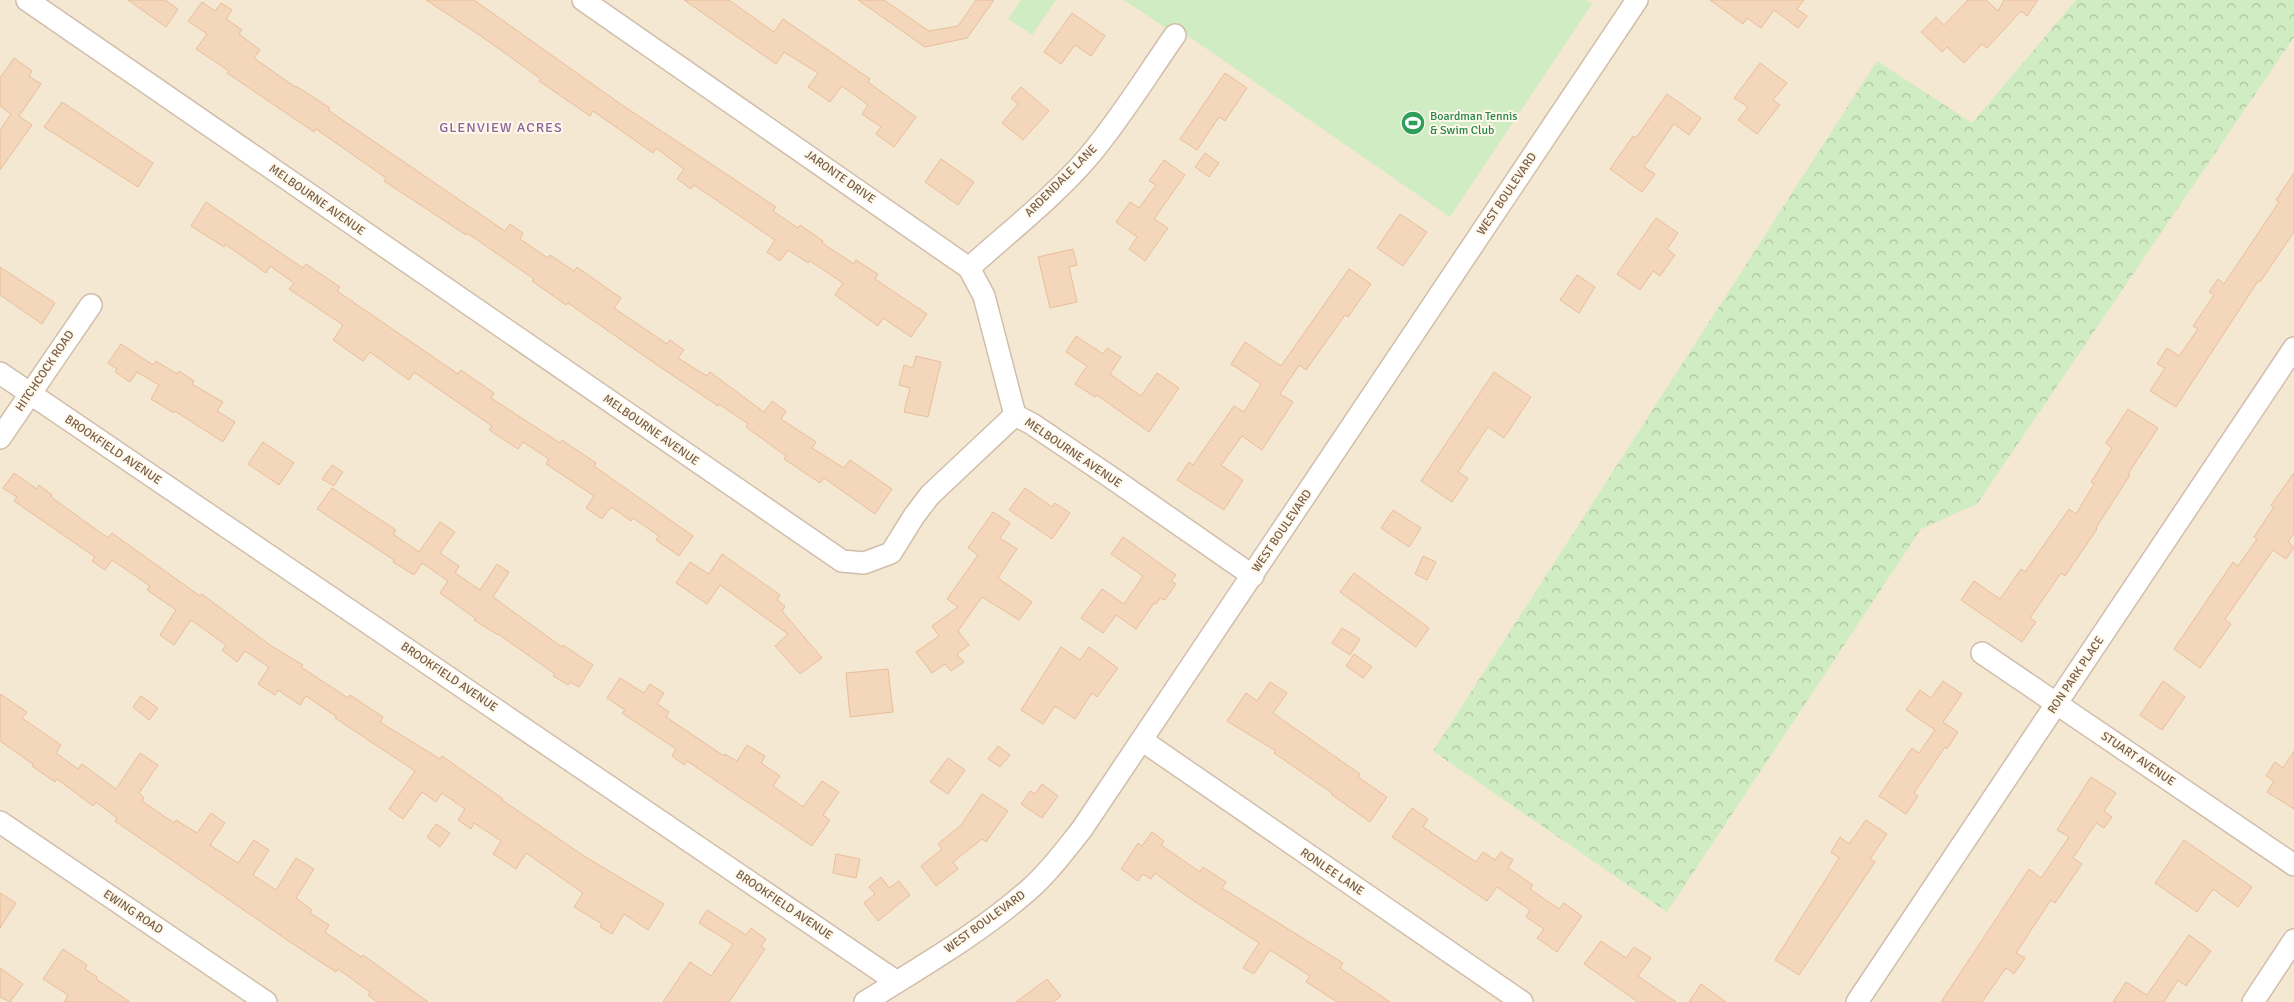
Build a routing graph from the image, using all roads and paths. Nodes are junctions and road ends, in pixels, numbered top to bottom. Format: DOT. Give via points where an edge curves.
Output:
graph roads {
  1 [pos="27,0"];
  2 [pos="583,0"];
  3 [pos="1637,0"];
  4 [pos="1175,35"];
  5 [pos="970,268"];
  6 [pos="91,305"];
  7 [pos="2294,348"];
  8 [pos="0,373"];
  9 [pos="30,394"];
  10 [pos="1015,415"];
  11 [pos="0,438"];
  12 [pos="1253,576"];
  13 [pos="1982,653"];
  14 [pos="2057,703"];
  15 [pos="1143,741"];
  16 [pos="0,822"];
  17 [pos="2294,865"];
  18 [pos="2294,940"];
  19 [pos="883,995"];
  20 [pos="266,1002"];
  21 [pos="1522,1002"];
  22 [pos="1857,1002"];
  23 [pos="2253,1002"];
  1 -- 10 [label="street, MELBOURNE AVENUE" via="842,561 864,564 891,553 930,495"];
  2 -- 5 [label="street, JARONTE DRIVE"];
  3 -- 12 [label="street, WEST BOULEVARD"];
  4 -- 5 [label="street, ARDENDALE LANE" via="1088,157"];
  5 -- 10 [label="street, JARONTE DRIVE" via="984,296"];
  6 -- 9 [label="street, HITCHCOCK ROAD"];
  7 -- 14 [label="street, RON PARK PLACE"];
  8 -- 9 [label="street, BROOKFIELD AVENUE"];
  9 -- 11 [label="street, HITCHCOCK ROAD"];
  9 -- 19 [label="street, BROOKFIELD AVENUE"];
  10 -- 12 [label="street, MELBOURNE AVENUE"];
  12 -- 15 [label="street, WEST BOULEVARD"];
  13 -- 14 [label="street, STUART AVENUE"];
  14 -- 17 [label="street, STUART AVENUE"];
  14 -- 22 [label="street, RON PARK PLACE"];
  15 -- 19 [label="street, WEST BOULEVARD" via="1082,829 1033,886 1000,914"];
  15 -- 21 [label="street, RONLEE LANE"];
  16 -- 20 [label="street, EWING ROAD"];
  18 -- 23 [label="street"];
}
